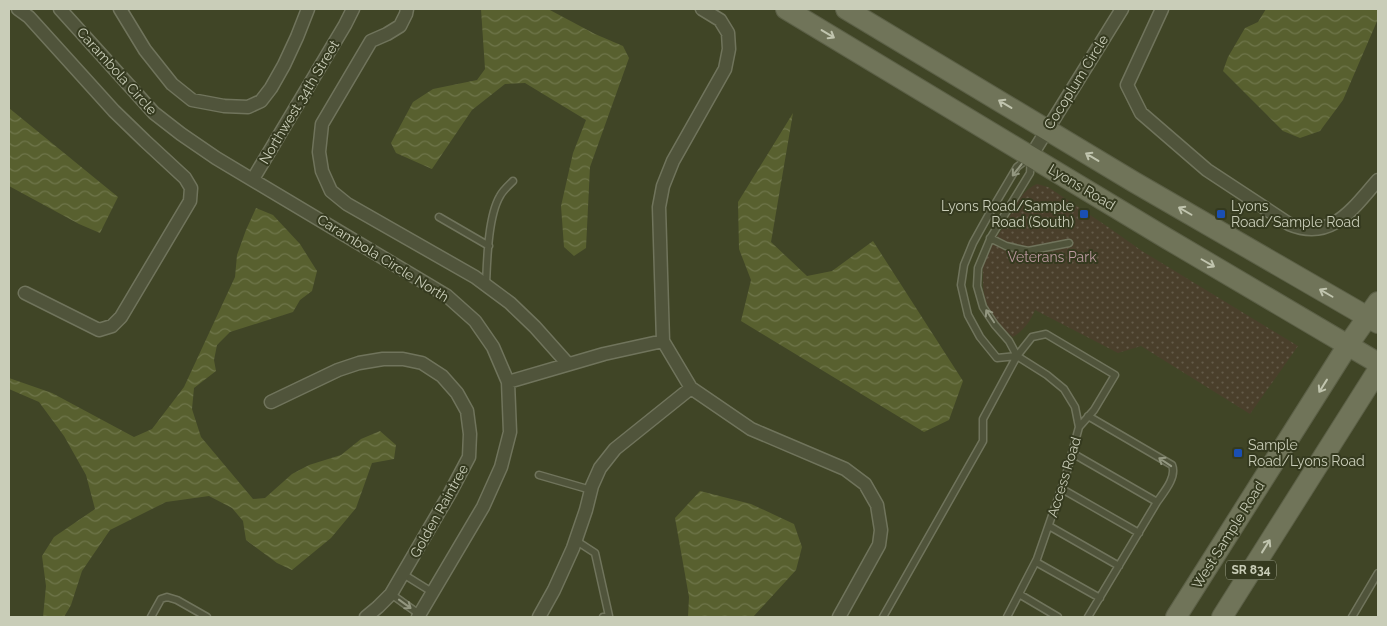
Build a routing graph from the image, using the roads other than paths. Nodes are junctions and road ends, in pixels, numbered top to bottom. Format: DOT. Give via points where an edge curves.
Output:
graph roads {
  1 [pos="18,9"];
  2 [pos="60,9"];
  3 [pos="120,9"];
  4 [pos="308,9"];
  5 [pos="353,9"];
  6 [pos="357,9"];
  7 [pos="407,9"];
  8 [pos="702,9"];
  9 [pos="786,9"];
  10 [pos="846,9"];
  11 [pos="1122,9"];
  12 [pos="1162,9"];
  13 [pos="345,25"];
  14 [pos="1047,129"];
  15 [pos="1031,156"];
  16 [pos="253,179"];
  17 [pos="1378,180"];
  18 [pos="513,181"];
  19 [pos="439,217"];
  20 [pos="990,238"];
  21 [pos="1069,243"];
  22 [pos="489,246"];
  23 [pos="486,286"];
  24 [pos="25,293"];
  25 [pos="1375,314"];
  26 [pos="664,342"];
  27 [pos="1348,345"];
  28 [pos="1017,356"];
  29 [pos="1378,363"];
  30 [pos="568,364"];
  31 [pos="1378,370"];
  32 [pos="508,382"];
  33 [pos="692,388"];
  34 [pos="271,402"];
  35 [pos="1088,416"];
  36 [pos="1079,426"];
  37 [pos="1072,453"];
  38 [pos="539,475"];
  39 [pos="1062,489"];
  40 [pos="591,490"];
  41 [pos="1158,502"];
  42 [pos="1049,526"];
  43 [pos="1139,533"];
  44 [pos="575,540"];
  45 [pos="1036,562"];
  46 [pos="1119,566"];
  47 [pos="1378,573"];
  48 [pos="403,574"];
  49 [pos="432,592"];
  50 [pos="391,594"];
  51 [pos="1019,594"];
  52 [pos="1100,598"];
  53 [pos="418,616"];
  54 [pos="151,617"];
  55 [pos="207,617"];
  56 [pos="366,617"];
  57 [pos="539,617"];
  58 [pos="603,617"];
  59 [pos="839,617"];
  60 [pos="883,617"];
  61 [pos="1008,617"];
  62 [pos="1058,617"];
  63 [pos="1088,617"];
  64 [pos="1176,617"];
  65 [pos="1222,617"];
  66 [pos="1352,617"];
  1 -- 24 [label="street" via="29,16 114,111 185,178 191,188 190,201 121,317 112,326 99,330"];
  2 -- 16 [label="street, Carambola Circle" via="154,113 216,158"];
  3 -- 4 [label="street" via="145,50 185,95 192,100 248,107 261,101 271,88"];
  5 -- 13 [label="street, Northwest 34th Street"];
  6 -- 13 [label="street, Northwest 34th Street"];
  7 -- 23 [label="street" via="400,26 371,41 322,124 319,152 322,171 331,191 347,204"];
  8 -- 26 [label="street" via="720,20 728,33 730,48 725,68 662,186 659,206"];
  9 -- 15 [label="main road, Lyons Road, one-way"];
  14 -- 10 [label="main road, one-way"];
  11 -- 14 [label="street, Cocoplum Circle"];
  12 -- 17 [label="street" via="1126,86 1141,113 1206,170 1301,229 1325,228 1344,218"];
  13 -- 16 [label="street, Northwest 34th Street"];
  14 -- 15 [label="street, Cocoplum Circle"];
  25 -- 14 [label="main road, one-way" via="1151,192"];
  15 -- 20 [label="lane, Access Road" via="1030,174"];
  15 -- 27 [label="main road, Lyons Road, one-way"];
  15 -- 28 [label="lane, Access Road, one-way" via="1017,167 973,243 964,265 961,285 968,315 980,337 997,358"];
  16 -- 32 [label="street, Carambola Circle North" via="447,296 475,321 493,347"];
  18 -- 22 [label="lane" via="500,194 494,210"];
  19 -- 22 [label="lane"];
  20 -- 21 [label="lane" via="1028,251"];
  28 -- 20 [label="lane, Access Road, one-way" via="983,307 977,286 978,268"];
  22 -- 23 [label="lane"];
  23 -- 30 [label="street" via="510,303"];
  25 -- 27 [label="main road, West Sample Road / SR 834"];
  26 -- 30 [label="street"];
  26 -- 33 [label="street"];
  27 -- 29 [label="main road, Lyons Road"];
  27 -- 64 [label="main road, West Sample Road / SR 834, one-way"];
  28 -- 35 [label="lane" via="1032,337 1046,334 1115,375"];
  28 -- 36 [label="lane, Access Road" via="1064,389 1075,407"];
  28 -- 60 [label="lane" via="983,419 983,441"];
  30 -- 32 [label="street"];
  65 -- 31 [label="main road, SR 834, one-way"];
  32 -- 49 [label="street, Carambola Circle North" via="510,432 501,467 483,507"];
  33 -- 40 [label="street" via="615,449 600,468"];
  33 -- 59 [label="street" via="751,429 845,469 865,484 877,505 881,530 879,545"];
  34 -- 48 [label="street, Golden Raintree" via="338,370 383,359 422,363 442,376 457,393 467,411 468,457"];
  35 -- 36 [label="lane"];
  41 -- 35 [label="lane, one-way" via="1173,476 1172,466"];
  36 -- 37 [label="lane, Access Road"];
  37 -- 39 [label="lane, Access Road"];
  37 -- 41 [label="lane"];
  38 -- 40 [label="lane"];
  39 -- 42 [label="lane, Access Road"];
  39 -- 43 [label="lane"];
  40 -- 44 [label="street"];
  41 -- 43 [label="lane"];
  42 -- 45 [label="lane, Access Road"];
  42 -- 46 [label="lane"];
  43 -- 46 [label="lane"];
  44 -- 57 [label="street"];
  44 -- 58 [label="lane" via="595,554 609,616"];
  45 -- 51 [label="lane, Access Road"];
  45 -- 52 [label="lane"];
  46 -- 52 [label="lane"];
  47 -- 66 [label="lane"];
  48 -- 49 [label="lane"];
  48 -- 50 [label="street, Golden Raintree"];
  49 -- 53 [label="street, Carambola Circle North"];
  50 -- 53 [label="lane, one-way"];
  50 -- 56 [label="street, Golden Raintree"];
  51 -- 61 [label="lane, Access Road"];
  51 -- 62 [label="lane"];
  52 -- 63 [label="lane"];
  54 -- 55 [label="lane" via="161,599 167,597"];
}
